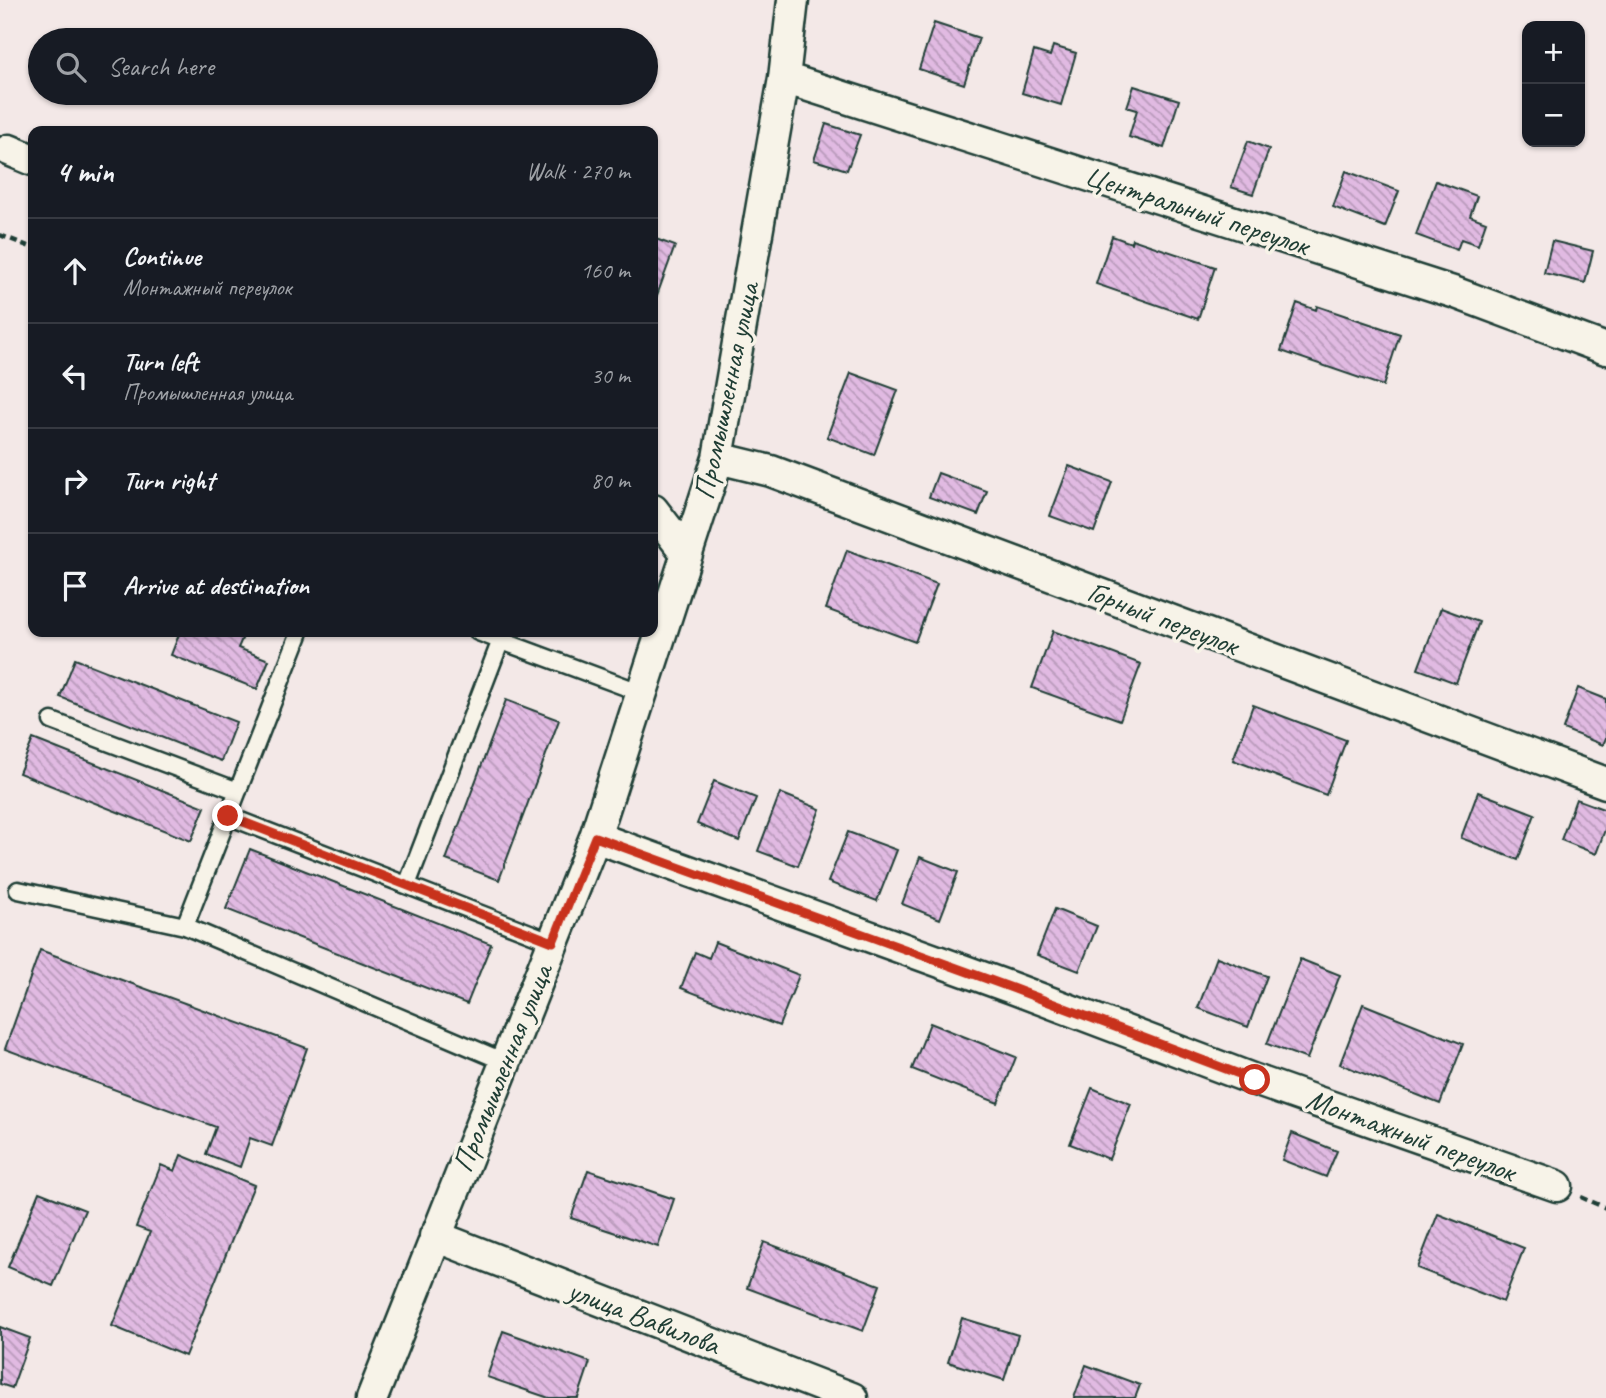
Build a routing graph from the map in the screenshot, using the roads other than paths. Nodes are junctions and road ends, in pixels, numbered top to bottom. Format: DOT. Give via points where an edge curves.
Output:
graph roads {
  1 [pos="793,0"];
  2 [pos="785,78"];
  3 [pos="1606,349"];
  4 [pos="718,458"];
  5 [pos="658,516"];
  6 [pos="687,554"];
  7 [pos="298,637"];
  8 [pos="492,637"];
  9 [pos="501,640"];
  10 [pos="642,693"];
  11 [pos="52,721"];
  12 [pos="1606,783"];
  13 [pos="238,791"];
  14 [pos="228,816"];
  15 [pos="595,837"];
  16 [pos="407,885"];
  17 [pos="18,890"];
  18 [pos="185,926"];
  19 [pos="553,942"];
  20 [pos="505,1062"];
  21 [pos="1557,1186"];
  22 [pos="435,1236"];
  23 [pos="372,1398"];
  24 [pos="852,1398"];
  1 -- 2 [label="street, Промышленная улица"];
  2 -- 3 [label="street, Центральный переулок" via="1456,293"];
  2 -- 4 [label="street, Промышленная улица"];
  4 -- 6 [label="street, Промышленная улица"];
  4 -- 12 [label="street, Горный переулок" via="771,471"];
  5 -- 6 [label="street"];
  6 -- 10 [label="street, Промышленная улица"];
  7 -- 13 [label="lane"];
  8 -- 9 [label="lane"];
  9 -- 10 [label="lane"];
  9 -- 16 [label="lane"];
  10 -- 15 [label="street, Промышленная улица"];
  11 -- 13 [label="lane"];
  13 -- 14 [label="lane"];
  14 -- 16 [label="lane"];
  14 -- 18 [label="lane"];
  15 -- 19 [label="street, Промышленная улица"];
  15 -- 21 [label="street, Монтажный переулок"];
  16 -- 19 [label="lane"];
  17 -- 18 [label="lane"];
  18 -- 20 [label="lane"];
  19 -- 20 [label="street, Промышленная улица"];
  20 -- 22 [label="street, Промышленная улица"];
  22 -- 23 [label="street, Промышленная улица"];
  22 -- 24 [label="street, улица Вавилова"];
}
